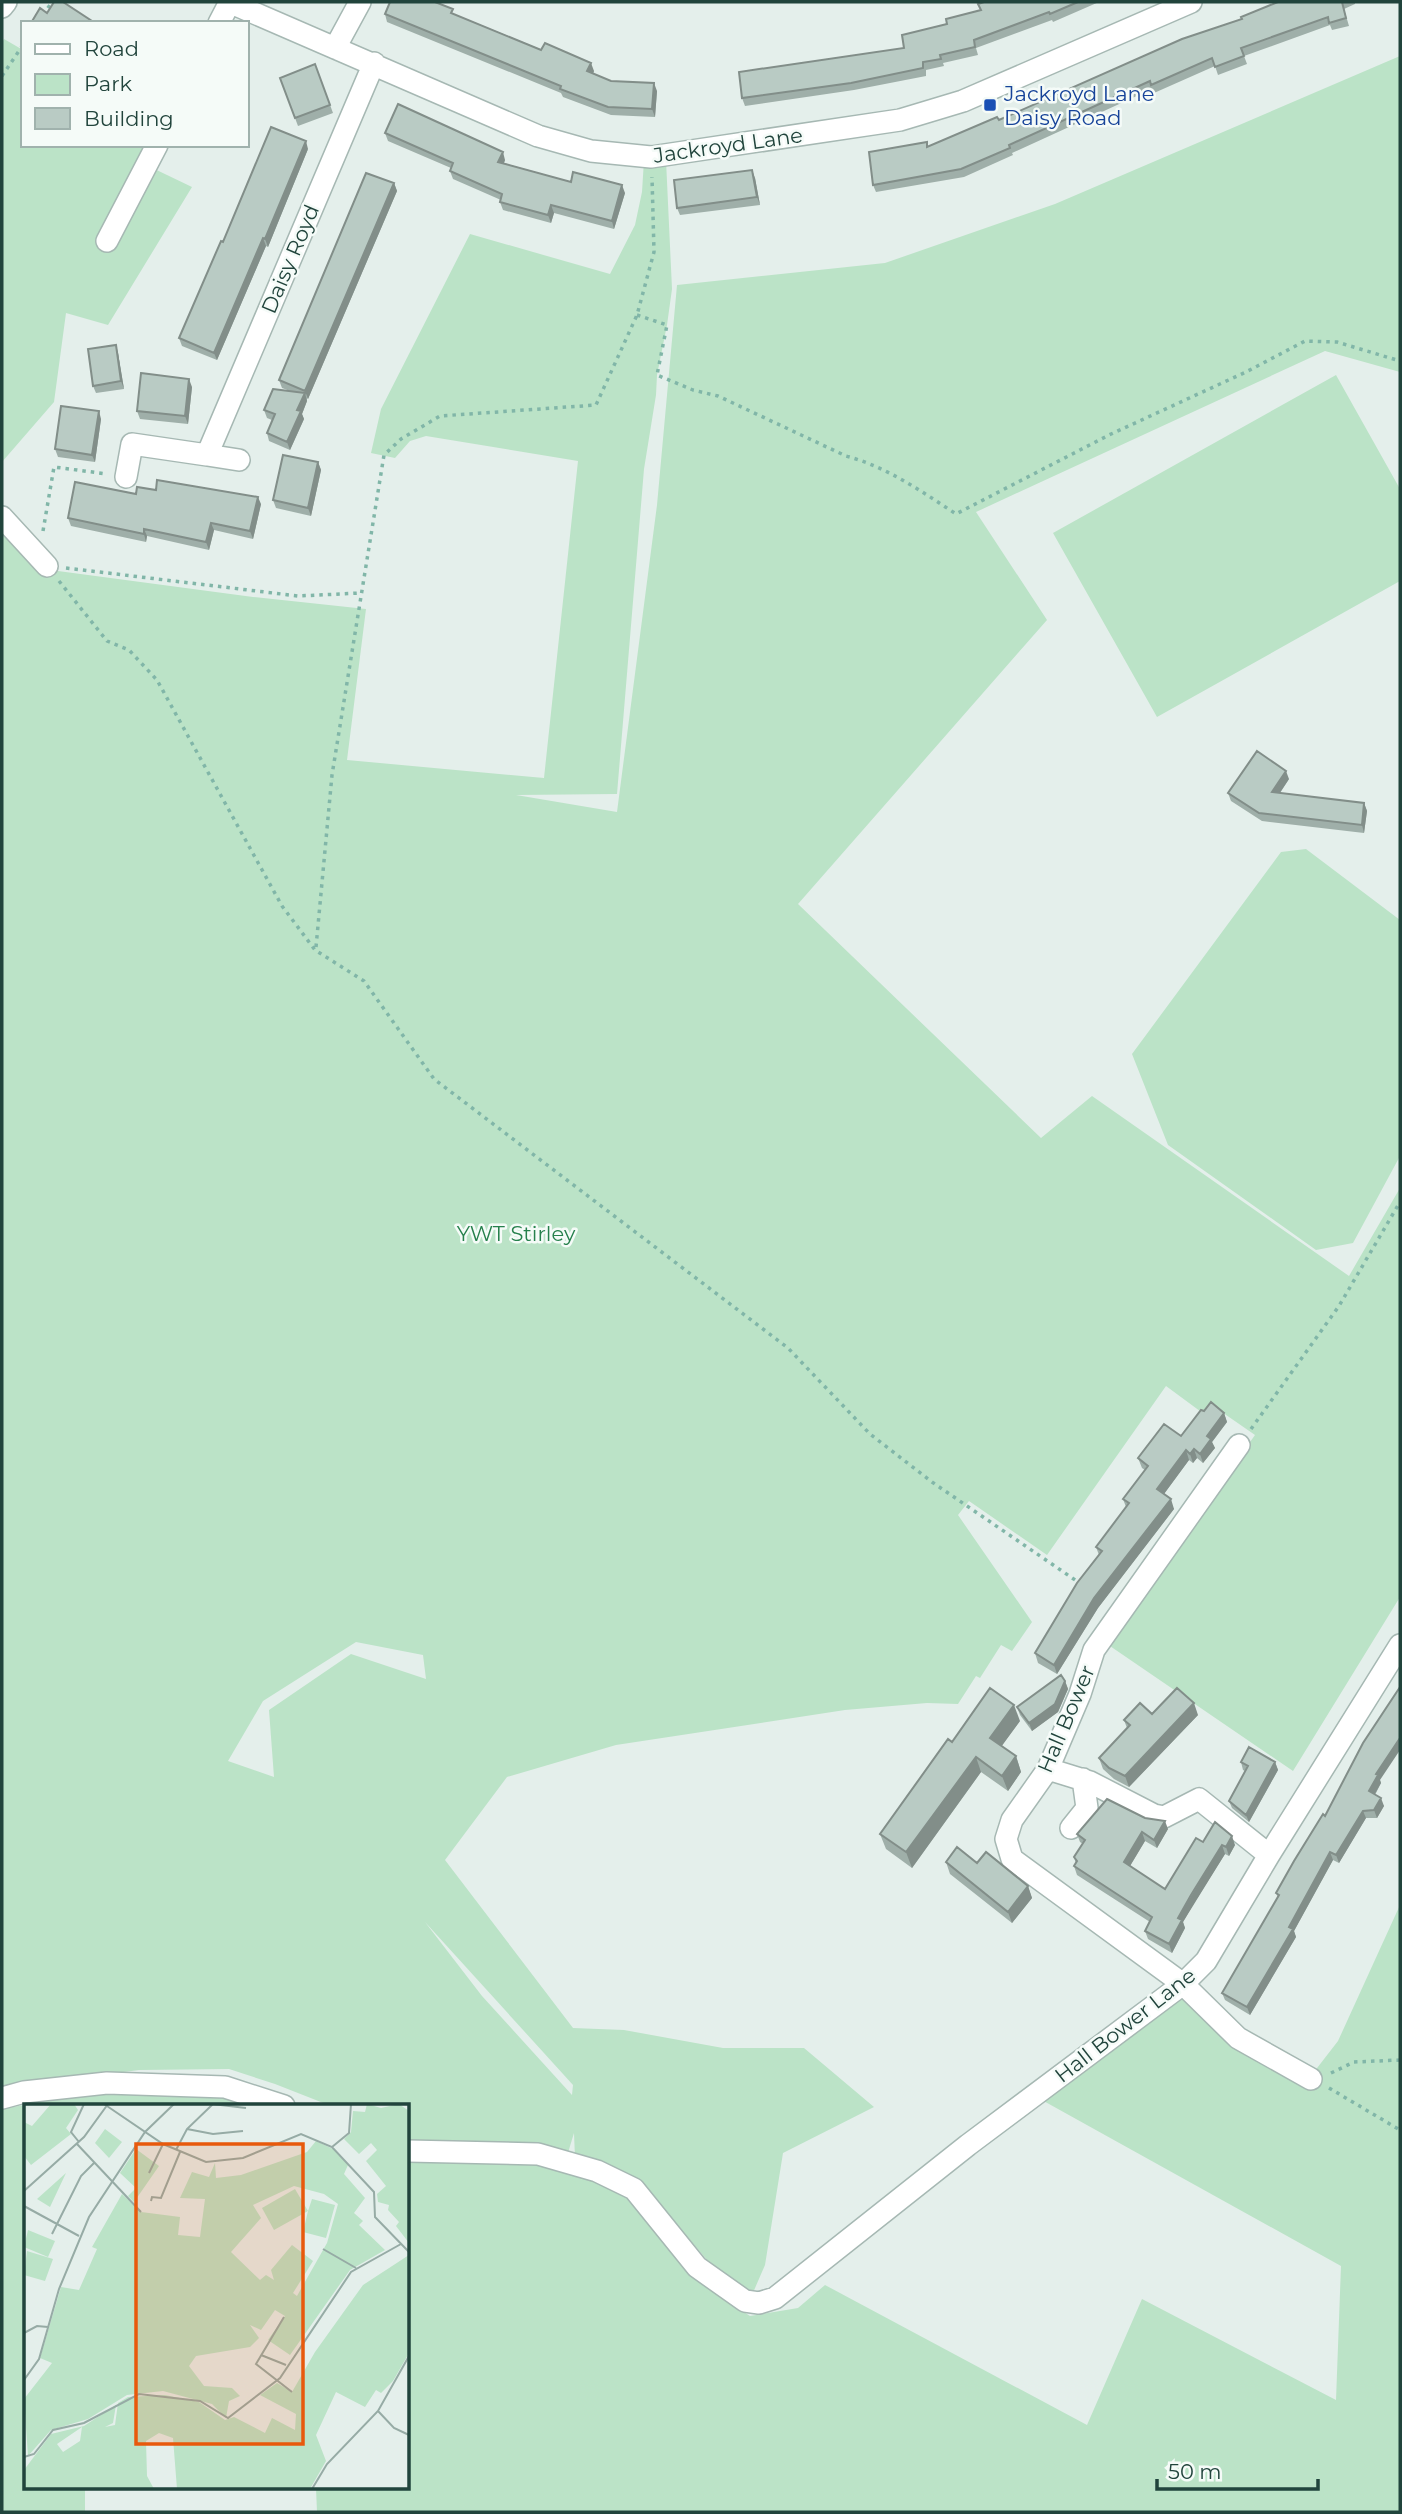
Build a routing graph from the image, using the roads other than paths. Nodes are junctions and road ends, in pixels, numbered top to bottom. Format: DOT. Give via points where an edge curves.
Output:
graph roads {
  1 [pos="6,2"];
  2 [pos="229,2"];
  3 [pos="360,2"];
  4 [pos="1191,2"];
  5 [pos="2,7"];
  6 [pos="220,21"];
  7 [pos="335,48"];
  8 [pos="373,63"];
  9 [pos="156,147"];
  10 [pos="107,241"];
  11 [pos="207,455"];
  12 [pos="239,460"];
  13 [pos="126,477"];
  14 [pos="2,517"];
  15 [pos="43,561"];
  16 [pos="1239,1445"];
  17 [pos="1400,1645"];
  18 [pos="1048,1769"];
  19 [pos="1083,1779"];
  20 [pos="1071,1828"];
  21 [pos="1269,1855"];
  22 [pos="1183,1984"];
  23 [pos="1311,2079"];
  24 [pos="2,2098"];
  25 [pos="278,2104"];
  26 [pos="410,2151"];
  1 -- 5 [label="street"];
  2 -- 6 [label="street"];
  2 -- 7 [label="street, Jackroyd Lane"];
  3 -- 7 [label="street"];
  4 -- 8 [label="street, Jackroyd Lane" via="963,101 900,120 651,157 591,151 538,136"];
  7 -- 8 [label="street, Jackroyd Lane"];
  8 -- 11 [label="street, Daisy Royd"];
  9 -- 10 [label="street"];
  11 -- 12 [label="street"];
  11 -- 13 [label="street" via="132,444"];
  14 -- 15 [label="street"];
  16 -- 18 [label="street, Hall Bower" via="1094,1650"];
  17 -- 21 [label="street, Hall Bower Lane"];
  18 -- 19 [label="street"];
  18 -- 22 [label="street, Hall Bower" via="1012,1820 1006,1839 1012,1858"];
  19 -- 20 [label="street" via="1087,1808"];
  19 -- 21 [label="street" via="1154,1815 1164,1816 1199,1799"];
  21 -- 22 [label="street, Hall Bower Lane" via="1206,1961"];
  22 -- 23 [label="street, Hall Bower" via="1238,2038"];
  22 -- 26 [label="street, Hall Bower Lane" via="968,2145 775,2298 758,2303 745,2301 697,2267 634,2189 597,2171 538,2154"];
  24 -- 25 [label="street" via="120,2083 225,2087"];
}
